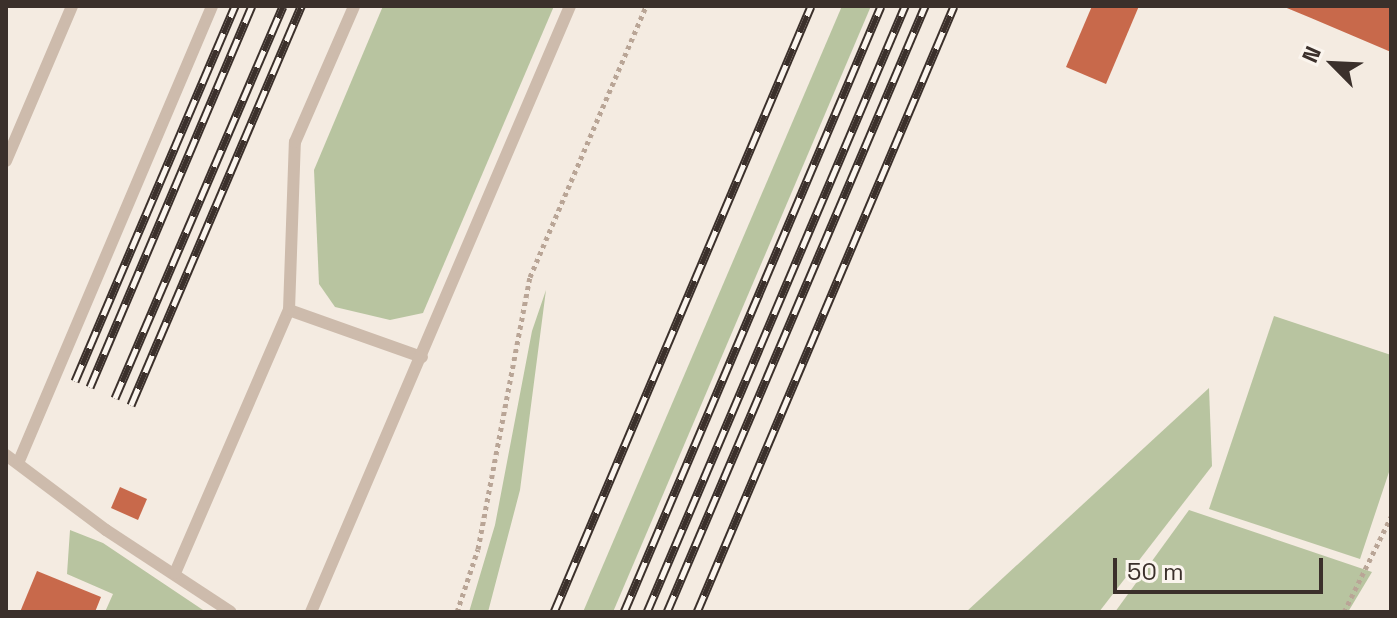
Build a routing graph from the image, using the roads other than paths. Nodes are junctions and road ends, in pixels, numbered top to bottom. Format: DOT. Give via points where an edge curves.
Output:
graph roads {
  1 [pos="72,6"];
  2 [pos="212,6"];
  3 [pos="354,6"];
  4 [pos="570,6"];
  5 [pos="6,161"];
  6 [pos="289,310"];
  7 [pos="422,357"];
  8 [pos="6,455"];
  9 [pos="19,461"];
  10 [pos="175,573"];
  11 [pos="231,612"];
  12 [pos="311,612"];
  1 -- 5 [label="lane"];
  2 -- 9 [label="lane"];
  3 -- 6 [label="lane" via="295,142"];
  4 -- 7 [label="lane"];
  6 -- 7 [label="lane"];
  6 -- 10 [label="lane"];
  7 -- 12 [label="lane"];
  8 -- 9 [label="lane"];
  9 -- 10 [label="lane" via="106,530"];
  10 -- 11 [label="lane"];
}
